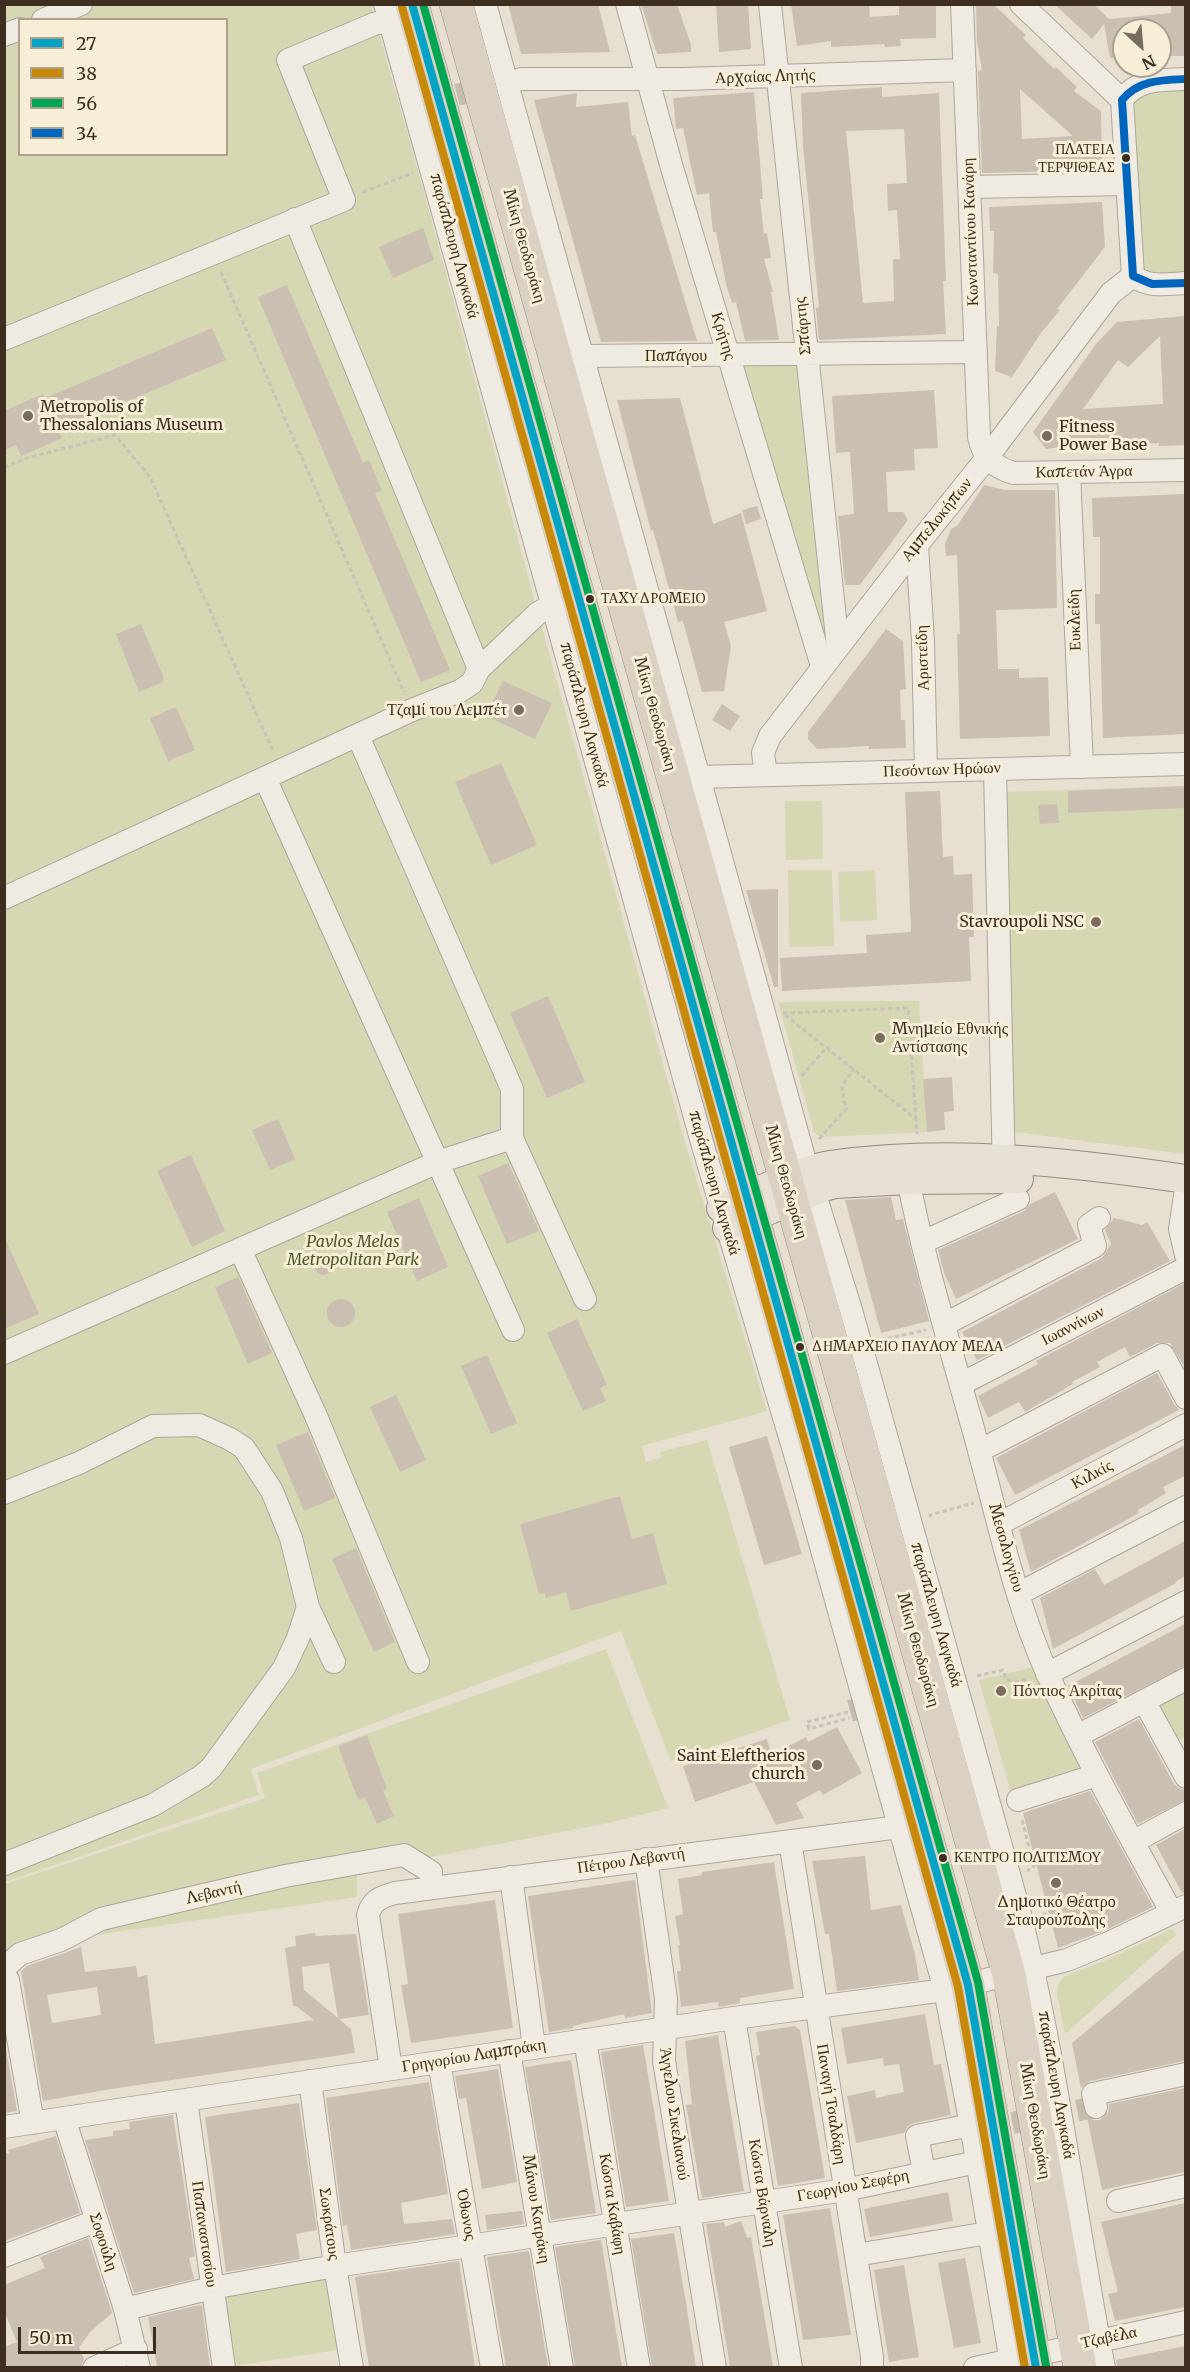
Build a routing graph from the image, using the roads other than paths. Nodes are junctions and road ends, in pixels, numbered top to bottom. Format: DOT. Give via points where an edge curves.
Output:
graph roads {
  1 [pos="81,4"];
  2 [pos="456,4"];
  3 [pos="485,4"];
  4 [pos="627,4"];
  5 [pos="770,4"];
  6 [pos="962,4"];
  7 [pos="1021,4"];
  8 [pos="396,10"];
  9 [pos="48,18"];
  10 [pos="965,70"];
  11 [pos="778,76"];
  12 [pos="646,78"];
  13 [pos="521,79"];
  14 [pos="1185,79"];
  15 [pos="1122,100"];
  16 [pos="1127,184"];
  17 [pos="969,187"];
  18 [pos="295,219"];
  19 [pos="1133,276"];
  20 [pos="1185,283"];
  21 [pos="4,339"];
  22 [pos="976,352"];
  23 [pos="806,355"];
  24 [pos="729,356"];
  25 [pos="570,359"];
  26 [pos="986,459"];
  27 [pos="1185,470"];
  28 [pos="1069,473"];
  29 [pos="917,545"];
  30 [pos="566,602"];
  31 [pos="838,646"];
  32 [pos="822,666"];
  33 [pos="479,669"];
  34 [pos="358,736"];
  35 [pos="1185,764"];
  36 [pos="1082,767"];
  37 [pos="995,769"];
  38 [pos="926,771"];
  39 [pos="274,775"];
  40 [pos="766,775"];
  41 [pos="698,777"];
  42 [pos="4,898"];
  43 [pos="512,1138"];
  44 [pos="910,1158"];
  45 [pos="438,1162"];
  46 [pos="1009,1178"];
  47 [pos="799,1186"];
  48 [pos="1185,1191"];
  49 [pos="736,1213"];
  50 [pos="1099,1218"];
  51 [pos="923,1242"];
  52 [pos="240,1249"];
  53 [pos="1185,1255"];
  54 [pos="1185,1268"];
  55 [pos="585,1299"];
  56 [pos="937,1327"];
  57 [pos="513,1330"];
  58 [pos="4,1353"];
  59 [pos="961,1384"];
  60 [pos="1185,1398"];
  61 [pos="1185,1425"];
  62 [pos="979,1451"];
  63 [pos="4,1493"];
  64 [pos="1185,1507"];
  65 [pos="999,1524"];
  66 [pos="1018,1594"];
  67 [pos="1185,1602"];
  68 [pos="308,1607"];
  69 [pos="334,1662"];
  70 [pos="418,1662"];
  71 [pos="1047,1674"];
  72 [pos="1185,1679"];
  73 [pos="1144,1701"];
  74 [pos="1077,1736"];
  75 [pos="1178,1746"];
  76 [pos="1097,1775"];
  77 [pos="1185,1777"];
  78 [pos="1018,1800"];
  79 [pos="1185,1813"];
  80 [pos="899,1827"];
  81 [pos="790,1841"];
  82 [pos="1133,1842"];
  83 [pos="646,1859"];
  84 [pos="4,1864"];
  85 [pos="431,1872"];
  86 [pos="511,1877"];
  87 [pos="1179,1910"];
  88 [pos="1022,1972"];
  89 [pos="5,1973"];
  90 [pos="956,1988"];
  91 [pos="815,2007"];
  92 [pos="734,2018"];
  93 [pos="664,2028"];
  94 [pos="585,2040"];
  95 [pos="534,2047"];
  96 [pos="509,2051"];
  97 [pos="440,2062"];
  98 [pos="391,2069"];
  99 [pos="1185,2074"];
  100 [pos="310,2081"];
  101 [pos="186,2100"];
  102 [pos="1095,2101"];
  103 [pos="64,2118"];
  104 [pos="33,2122"];
  105 [pos="971,2125"];
  106 [pos="4,2127"];
  107 [pos="977,2162"];
  108 [pos="924,2172"];
  109 [pos="1185,2186"];
  110 [pos="845,2190"];
  111 [pos="1118,2201"];
  112 [pos="764,2202"];
  113 [pos="688,2212"];
  114 [pos="96,2221"];
  115 [pos="615,2223"];
  116 [pos="988,2233"];
  117 [pos="540,2234"];
  118 [pos="471,2245"];
  119 [pos="4,2256"];
  120 [pos="856,2256"];
  121 [pos="335,2266"];
  122 [pos="212,2288"];
  123 [pos="125,2309"];
  124 [pos="1185,2322"];
  125 [pos="1085,2351"];
  126 [pos="137,2358"];
  127 [pos="1023,2363"];
  128 [pos="94,2367"];
  129 [pos="224,2367"];
  130 [pos="352,2367"];
  131 [pos="492,2367"];
  132 [pos="562,2367"];
  133 [pos="639,2367"];
  134 [pos="714,2367"];
  135 [pos="791,2367"];
  136 [pos="872,2367"];
  137 [pos="975,2367"];
  138 [pos="1104,2367"];
  1 -- 9 [label="street"];
  2 -- 25 [label="highway, Μίκη Θεοδωράκη"];
  3 -- 25 [label="street"];
  4 -- 12 [label="street, Κρήτης"];
  5 -- 11 [label="street, Σπάρτης"];
  6 -- 10 [label="street, Κωνσταντίνου Κανάρη"];
  7 -- 15 [label="street"];
  8 -- 18 [label="street" via="374,24 288,60 344,200"];
  8 -- 30 [label="highway"];
  8 -- 30 [label="street, παράπλευρη Λαγκαδά" via="431,165"];
  10 -- 11 [label="street, Αρχαίας Λητής"];
  10 -- 17 [label="street, Κωνσταντίνου Κανάρη"];
  11 -- 12 [label="street, Αρχαίας Λητής"];
  11 -- 23 [label="street, Σπάρτης"];
  12 -- 13 [label="street, Αρχαίας Λητής"];
  12 -- 24 [label="street, Κρήτης"];
  14 -- 15 [label="street" via="1146,82 1129,90"];
  15 -- 16 [label="street"];
  16 -- 17 [label="street"];
  16 -- 19 [label="street"];
  17 -- 22 [label="street, Κωνσταντίνου Κανάρη"];
  18 -- 21 [label="street"];
  18 -- 33 [label="street"];
  19 -- 20 [label="street" via="1152,285"];
  19 -- 26 [label="street, Αμπελοκήπων" via="1112,292"];
  22 -- 23 [label="street, Παπάγου"];
  22 -- 26 [label="street, Κωνσταντίνου Κανάρη" via="979,437"];
  23 -- 24 [label="street, Παπάγου"];
  23 -- 31 [label="street, Σπάρτης"];
  24 -- 25 [label="street, Παπάγου"];
  24 -- 32 [label="street, Κρήτης"];
  25 -- 41 [label="street"];
  25 -- 47 [label="highway, Μίκη Θεοδωράκη"];
  26 -- 28 [label="street, Καπετάν Άγρα" via="1014,473"];
  26 -- 29 [label="street, Αμπελοκήπων"];
  27 -- 28 [label="street, Καπετάν Άγρα"];
  28 -- 36 [label="street, Ευκλείδη"];
  29 -- 31 [label="street, Αμπελοκήπων"];
  29 -- 38 [label="street, Αριστείδη"];
  30 -- 33 [label="street" via="538,613"];
  30 -- 49 [label="highway"];
  31 -- 32 [label="street, Αμπελοκήπων"];
  32 -- 40 [label="street, Αμπελοκήπων" via="770,736 763,753"];
  33 -- 34 [label="street" via="472,683 460,691"];
  34 -- 39 [label="street"];
  34 -- 43 [label="street" via="512,1089"];
  35 -- 36 [label="street, Πεσόντων Ηρώων"];
  36 -- 37 [label="street, Πεσόντων Ηρώων"];
  37 -- 38 [label="street, Πεσόντων Ηρώων"];
  37 -- 46 [label="street"];
  38 -- 40 [label="street, Πεσόντων Ηρώων"];
  39 -- 42 [label="street"];
  39 -- 45 [label="street"];
  40 -- 41 [label="street, Πεσόντων Ηρώων"];
  41 -- 47 [label="street"];
  43 -- 45 [label="street"];
  43 -- 55 [label="street"];
  44 -- 46 [label="main road"];
  44 -- 47 [label="main road" via="830,1165"];
  44 -- 51 [label="street, Μεσολογγίου"];
  45 -- 52 [label="street"];
  45 -- 57 [label="street"];
  46 -- 48 [label="main road" via="1050,1161"];
  46 -- 51 [label="street"];
  47 -- 49 [label="main road"];
  47 -- 88 [label="highway, Μίκη Θεοδωράκη"];
  48 -- 53 [label="street" via="1180,1229"];
  49 -- 80 [label="street, παράπλευρη Λαγκαδά" via="859,1712"];
  49 -- 90 [label="highway"];
  50 -- 56 [label="street" via="1089,1225 1095,1246"];
  51 -- 56 [label="street, Μεσολογγίου"];
  52 -- 58 [label="street"];
  52 -- 70 [label="street" via="316,1416"];
  54 -- 59 [label="street, Ιωαννίνων"];
  56 -- 59 [label="street, Μεσολογγίου"];
  59 -- 62 [label="street, Μεσολογγίου"];
  60 -- 62 [label="street" via="1163,1355"];
  61 -- 65 [label="street, Κιλκίς"];
  62 -- 65 [label="street, Μεσολογγίου"];
  63 -- 68 [label="street" via="79,1463 153,1426 199,1425 244,1448 272,1491 291,1538"];
  64 -- 66 [label="street"];
  65 -- 66 [label="street, Μεσολογγίου"];
  66 -- 71 [label="street, Μεσολογγίου"];
  67 -- 71 [label="street"];
  68 -- 69 [label="street"];
  68 -- 84 [label="street" via="284,1668 202,1776 153,1805"];
  71 -- 74 [label="street, Μεσολογγίου"];
  72 -- 73 [label="street"];
  73 -- 74 [label="street"];
  73 -- 75 [label="street"];
  74 -- 76 [label="street, Μεσολογγίου"];
  75 -- 77 [label="street"];
  76 -- 78 [label="street"];
  76 -- 82 [label="street, Μεσολογγίου"];
  79 -- 82 [label="street"];
  80 -- 81 [label="street, Πέτρου Λεβαντή"];
  80 -- 90 [label="street, παράπλευρη Λαγκαδά"];
  81 -- 83 [label="street, Πέτρου Λεβαντή"];
  81 -- 91 [label="street, Παναγή Τσαλδάρη"];
  82 -- 87 [label="street, Μεσολογγίου"];
  83 -- 86 [label="street, Πέτρου Λεβαντή"];
  83 -- 93 [label="street, Άγγελου Σικελιανού" via="666,1999"];
  85 -- 89 [label="street, Λεβαντή" via="404,1855 285,1876 101,1920 20,1954"];
  86 -- 95 [label="street"];
  86 -- 98 [label="street, Πέτρου Λεβαντή" via="395,1893 374,1901 368,1919"];
  87 -- 88 [label="street, Γρηγορίου Λαμπράκη" via="1067,1960"];
  88 -- 90 [label="street, Γρηγορίου Λαμπράκη"];
  88 -- 125 [label="highway, Μίκη Θεοδωράκη"];
  89 -- 104 [label="street"];
  90 -- 91 [label="street, Γρηγορίου Λαμπράκη"];
  90 -- 105 [label="street, παράπλευρη Λαγκαδά"];
  90 -- 127 [label="highway"];
  91 -- 92 [label="street, Γρηγορίου Λαμπράκη"];
  91 -- 110 [label="street, Παναγή Τσαλδάρη"];
  92 -- 93 [label="street, Γρηγορίου Λαμπράκη"];
  92 -- 112 [label="street, Κώστα Βάρναλη"];
  93 -- 94 [label="street, Γρηγορίου Λαμπράκη"];
  93 -- 113 [label="street, Άγγελου Σικελιανού" via="664,2061"];
  94 -- 95 [label="street, Γρηγορίου Λαμπράκη"];
  94 -- 115 [label="street, Κώστα Καβάφη"];
  95 -- 96 [label="street, Γρηγορίου Λαμπράκη"];
  96 -- 97 [label="street, Γρηγορίου Λαμπράκη"];
  96 -- 117 [label="street, Μάνου Κατράκη"];
  97 -- 98 [label="street, Γρηγορίου Λαμπράκη"];
  97 -- 118 [label="street, Όθωνος"];
  98 -- 100 [label="street, Γρηγορίου Λαμπράκη"];
  99 -- 102 [label="street"];
  100 -- 101 [label="street, Γρηγορίου Λαμπράκη"];
  100 -- 121 [label="street, Σωκράτους"];
  101 -- 103 [label="street, Γρηγορίου Λαμπράκη"];
  101 -- 122 [label="street, Παπαναστασίου"];
  103 -- 104 [label="street, Γρηγορίου Λαμπράκη"];
  103 -- 114 [label="street, Σοφούλη"];
  104 -- 106 [label="street, Γρηγορίου Λαμπράκη"];
  105 -- 107 [label="street, παράπλευρη Λαγκαδά"];
  105 -- 108 [label="street" via="917,2136"];
  107 -- 108 [label="street, Γεωργίου Σεφέρη"];
  107 -- 116 [label="street, παράπλευρη Λαγκαδά"];
  108 -- 110 [label="street, Γεωργίου Σεφέρη"];
  109 -- 111 [label="street"];
  110 -- 112 [label="street, Γεωργίου Σεφέρη"];
  110 -- 120 [label="street, Παναγή Τσαλδάρη"];
  112 -- 113 [label="street, Γεωργίου Σεφέρη"];
  112 -- 135 [label="street, Κώστα Βάρναλη"];
  113 -- 115 [label="street, Γεωργίου Σεφέρη"];
  113 -- 134 [label="street, Άγγελου Σικελιανού"];
  114 -- 119 [label="street"];
  114 -- 123 [label="street, Σοφούλη"];
  115 -- 117 [label="street, Γεωργίου Σεφέρη"];
  115 -- 133 [label="street, Κώστα Καβάφη"];
  116 -- 120 [label="street"];
  116 -- 127 [label="street, παράπλευρη Λαγκαδά"];
  117 -- 118 [label="street, Γεωργίου Σεφέρη"];
  117 -- 132 [label="street, Μάνου Κατράκη"];
  118 -- 121 [label="street, Γεωργίου Σεφέρη"];
  118 -- 131 [label="street, Όθωνος"];
  120 -- 136 [label="street, Παναγή Τσαλδάρη"];
  121 -- 122 [label="street, Γεωργίου Σεφέρη"];
  121 -- 130 [label="street, Σωκράτους"];
  122 -- 123 [label="street, Γεωργίου Σεφέρη"];
  122 -- 129 [label="street, Παπαναστασίου"];
  123 -- 126 [label="street, Σοφούλη"];
  124 -- 125 [label="street, Τζαβέλα"];
  125 -- 127 [label="street, Τζαβέλα"];
  125 -- 138 [label="street"];
  126 -- 128 [label="street"];
  127 -- 137 [label="street, Τζαβέλα"];
}
